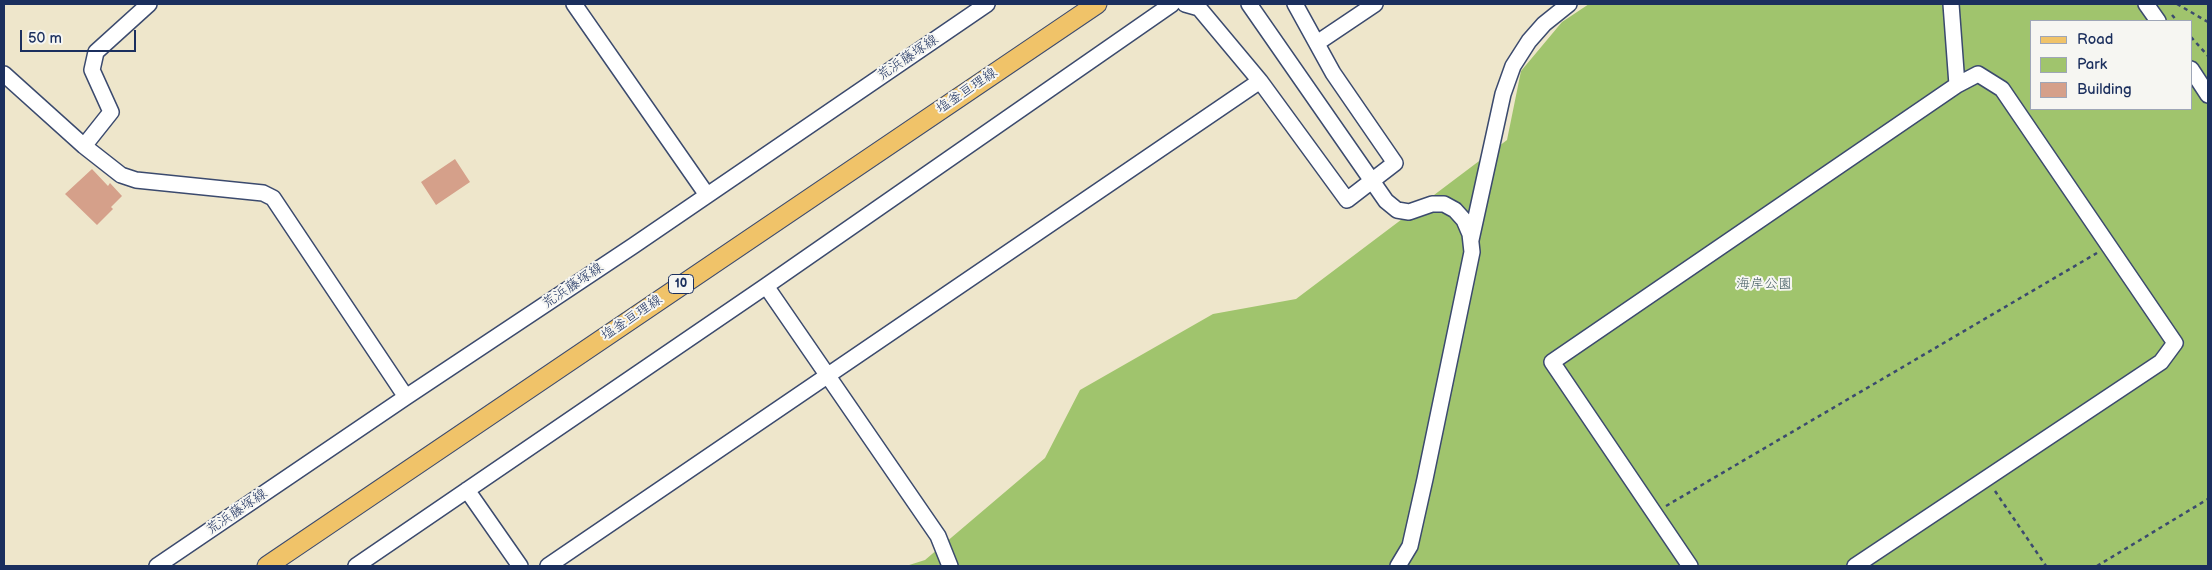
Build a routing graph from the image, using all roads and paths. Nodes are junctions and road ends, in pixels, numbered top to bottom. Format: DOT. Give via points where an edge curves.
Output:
graph roads {
  1 [pos="149,4"];
  2 [pos="574,4"];
  3 [pos="987,4"];
  4 [pos="1097,4"];
  5 [pos="1172,4"];
  6 [pos="1185,4"];
  7 [pos="1249,4"];
  8 [pos="1295,4"];
  9 [pos="1375,4"];
  10 [pos="1569,4"];
  11 [pos="1951,4"];
  12 [pos="2146,4"];
  13 [pos="2177,4"];
  14 [pos="2157,20"];
  15 [pos="2208,22"];
  16 [pos="2192,38"];
  17 [pos="1317,43"];
  18 [pos="2208,56"];
  19 [pos="2192,71"];
  20 [pos="4,74"];
  21 [pos="1260,81"];
  22 [pos="1957,85"];
  23 [pos="2208,95"];
  24 [pos="84,146"];
  25 [pos="1372,181"];
  26 [pos="707,194"];
  27 [pos="1471,242"];
  28 [pos="2108,246"];
  29 [pos="766,286"];
  30 [pos="828,376"];
  31 [pos="406,397"];
  32 [pos="1986,479"];
  33 [pos="467,490"];
  34 [pos="2208,499"];
  35 [pos="1654,513"];
  36 [pos="157,566"];
  37 [pos="267,566"];
  38 [pos="356,566"];
  39 [pos="520,566"];
  40 [pos="548,566"];
  41 [pos="950,566"];
  42 [pos="1398,566"];
  43 [pos="1690,566"];
  44 [pos="1855,566"];
  45 [pos="2046,566"];
  46 [pos="2097,566"];
  1 -- 24 [label="street" via="96,52 92,70 111,112"];
  2 -- 26 [label="street"];
  3 -- 26 [label="street, 荒浜藤塚線"];
  4 -- 37 [label="main road, 塩釜亘理線 / 10"];
  5 -- 29 [label="street"];
  6 -- 21 [label="street" via="1199,8"];
  7 -- 25 [label="street"];
  8 -- 17 [label="street"];
  9 -- 17 [label="street"];
  10 -- 27 [label="street" via="1544,24 1513,66 1503,94"];
  11 -- 22 [label="street"];
  12 -- 14 [label="street"];
  13 -- 15 [label="path"];
  16 -- 18 [label="path"];
  17 -- 25 [label="street" via="1333,73 1395,163"];
  19 -- 23 [label="street"];
  20 -- 24 [label="street"];
  21 -- 25 [label="street" via="1347,200"];
  21 -- 30 [label="street"];
  22 -- 28 [label="street" via="1978,74 2002,90"];
  22 -- 35 [label="street" via="1552,362"];
  24 -- 31 [label="street" via="121,175 136,180 263,193 273,198"];
  25 -- 27 [label="street" via="1397,210 1409,212 1432,204 1444,204 1454,210 1464,220"];
  26 -- 31 [label="street, 荒浜藤塚線"];
  27 -- 42 [label="street" via="1472,252 1410,546"];
  28 -- 32 [label="street" via="2175,344 2162,362"];
  28 -- 35 [label="path"];
  29 -- 30 [label="street"];
  29 -- 33 [label="street"];
  30 -- 40 [label="street"];
  30 -- 41 [label="street" via="938,536"];
  31 -- 36 [label="street, 荒浜藤塚線"];
  32 -- 44 [label="street"];
  32 -- 45 [label="path"];
  33 -- 38 [label="street"];
  33 -- 39 [label="street"];
  34 -- 46 [label="path"];
  35 -- 43 [label="street"];
}
